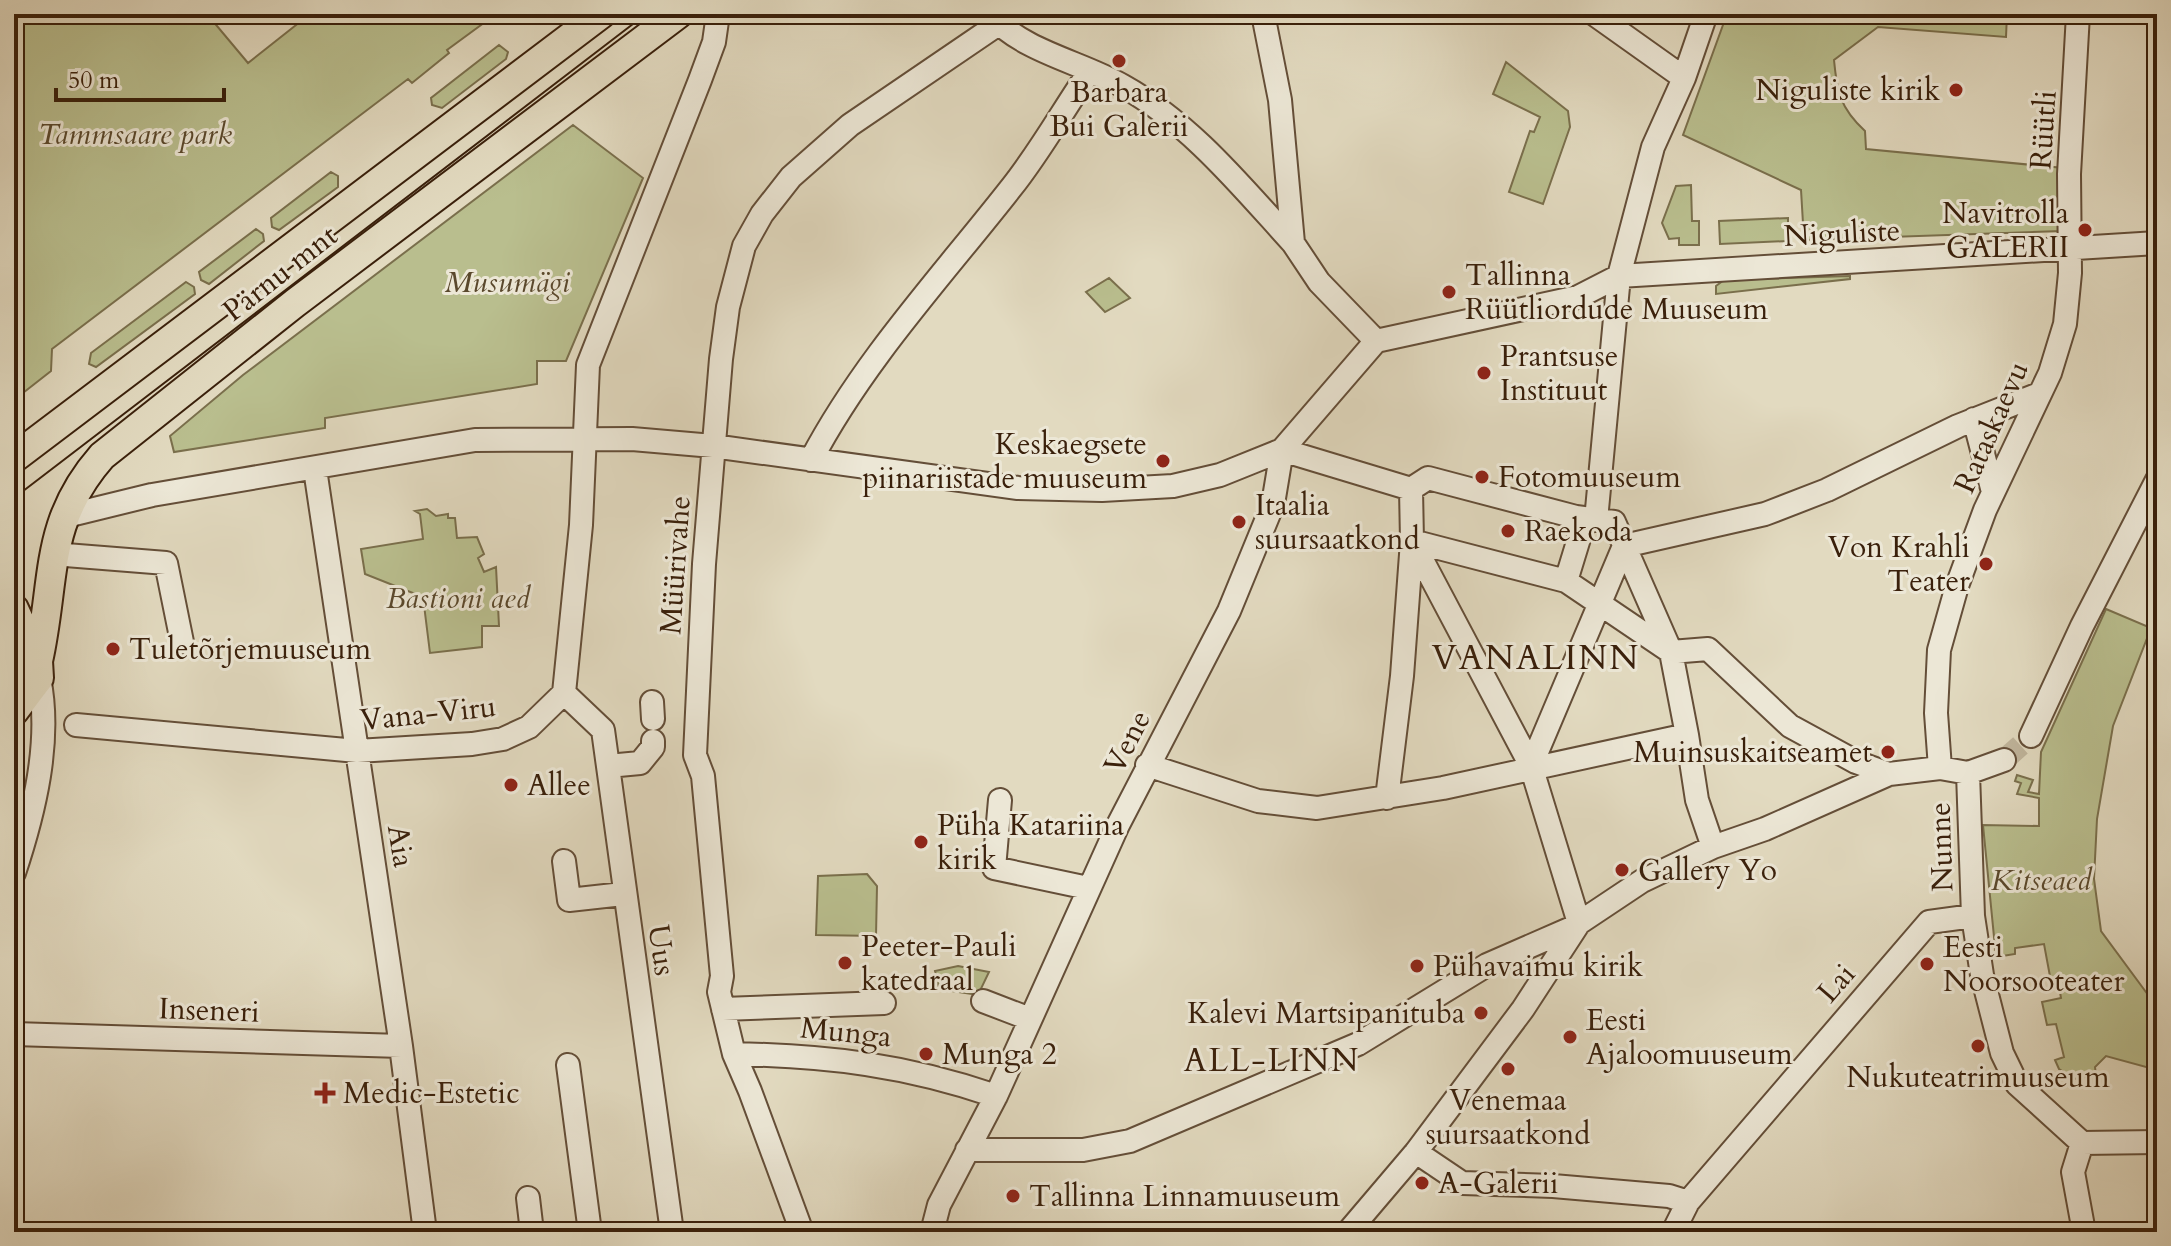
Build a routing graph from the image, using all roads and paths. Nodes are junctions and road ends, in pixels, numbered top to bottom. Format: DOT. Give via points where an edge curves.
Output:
graph roads {
  1 [pos="601,14"];
  2 [pos="678,14"];
  3 [pos="718,14"];
  4 [pos="1263,14"];
  5 [pos="1594,14"];
  6 [pos="1706,14"];
  7 [pos="2078,14"];
  8 [pos="1000,18"];
  9 [pos="1090,71"];
  10 [pos="1684,78"];
  11 [pos="1293,243"];
  12 [pos="2157,243"];
  13 [pos="2069,250"];
  14 [pos="1619,276"];
  15 [pos="1376,341"];
  16 [pos="2039,394"];
  17 [pos="1974,419"];
  18 [pos="585,439"];
  19 [pos="713,446"];
  20 [pos="1282,450"];
  21 [pos="14,458"];
  22 [pos="811,460"];
  23 [pos="315,469"];
  24 [pos="2157,480"];
  25 [pos="1411,489"];
  26 [pos="1993,492"];
  27 [pos="62,517"];
  28 [pos="1590,520"];
  29 [pos="1412,541"];
  30 [pos="1624,546"];
  31 [pos="53,554"];
  32 [pos="1566,581"];
  33 [pos="1601,601"];
  34 [pos="14,609"];
  35 [pos="182,642"];
  36 [pos="1671,652"];
  37 [pos="39,670"];
  38 [pos="564,693"];
  39 [pos="14,711"];
  40 [pos="653,721"];
  41 [pos="76,725"];
  42 [pos="1687,735"];
  43 [pos="2031,736"];
  44 [pos="357,751"];
  45 [pos="2004,760"];
  46 [pos="1147,765"];
  47 [pos="608,766"];
  48 [pos="1531,766"];
  49 [pos="1940,768"];
  50 [pos="1968,773"];
  51 [pos="1889,774"];
  52 [pos="1387,798"];
  53 [pos="1000,800"];
  54 [pos="1713,847"];
  55 [pos="564,861"];
  56 [pos="14,873"];
  57 [pos="1088,888"];
  58 [pos="623,894"];
  59 [pos="1973,916"];
  60 [pos="1576,925"];
  61 [pos="983,1001"];
  62 [pos="884,1003"];
  63 [pos="723,1009"];
  64 [pos="1030,1019"];
  65 [pos="14,1034"];
  66 [pos="401,1046"];
  67 [pos="734,1054"];
  68 [pos="568,1065"];
  69 [pos="996,1096"];
  70 [pos="2157,1142"];
  71 [pos="2082,1143"];
  72 [pos="967,1150"];
  73 [pos="1416,1152"];
  74 [pos="528,1198"];
  75 [pos="1688,1202"];
  76 [pos="425,1232"];
  77 [pos="532,1232"];
  78 [pos="590,1232"];
  79 [pos="672,1232"];
  80 [pos="802,1232"];
  81 [pos="932,1232"];
  82 [pos="1348,1232"];
  83 [pos="1673,1232"];
  84 [pos="2084,1232"];
  1 -- 21 [label="main road, Pärnu mnt"];
  2 -- 27 [label="main road, Pärnu mnt" via="128,434 84,477"];
  3 -- 18 [label="street" via="714,42 588,365"];
  4 -- 11 [label="street" via="1280,100"];
  5 -- 10 [label="street"];
  6 -- 10 [label="street"];
  7 -- 13 [label="street, Rüütli"];
  8 -- 9 [label="street" via="1047,54"];
  8 -- 19 [label="street, Müürivahe" via="850,125 791,177 762,214 744,246 728,307"];
  9 -- 11 [label="street" via="1165,112"];
  9 -- 22 [label="street" via="1013,185 845,403"];
  10 -- 14 [label="street" via="1653,147"];
  11 -- 15 [label="street" via="1319,282"];
  12 -- 13 [label="street, Niguliste"];
  13 -- 14 [label="street, Niguliste"];
  13 -- 16 [label="street, Rataskaevu" via="2065,324"];
  14 -- 15 [label="street" via="1578,297"];
  14 -- 28 [label="street"];
  15 -- 20 [label="street"];
  16 -- 17 [label="street"];
  16 -- 26 [label="street, Rataskaevu"];
  17 -- 26 [label="street"];
  17 -- 30 [label="street" via="1765,514"];
  18 -- 19 [label="street"];
  18 -- 23 [label="street" via="475,440"];
  18 -- 38 [label="street"];
  19 -- 22 [label="street"];
  19 -- 63 [label="street, Müürivahe" via="695,755 703,776"];
  20 -- 22 [label="street" via="1220,475 1142,490 1008,487"];
  20 -- 25 [label="street"];
  20 -- 46 [label="street, Vene" via="1273,504 1229,611"];
  23 -- 27 [label="street" via="152,495"];
  23 -- 44 [label="street, Aia"];
  24 -- 43 [label="street"];
  25 -- 28 [label="street" via="1428,478"];
  25 -- 29 [label="street"];
  26 -- 49 [label="street, Rataskaevu" via="1939,650"];
  27 -- 31 [label="main road, Pärnu mnt"];
  28 -- 30 [label="street" via="1614,522"];
  28 -- 32 [label="street"];
  29 -- 32 [label="street"];
  29 -- 48 [label="street"];
  29 -- 52 [label="street"];
  30 -- 33 [label="street"];
  30 -- 36 [label="street"];
  31 -- 35 [label="street" via="166,563"];
  31 -- 37 [label="main road, Pärnu mnt"];
  32 -- 33 [label="street"];
  33 -- 36 [label="street"];
  33 -- 48 [label="street"];
  34 -- 37 [label="main road"];
  36 -- 42 [label="street"];
  36 -- 51 [label="street" via="1708,649 1790,726"];
  37 -- 39 [label="main road"];
  37 -- 56 [label="street" via="42,746"];
  38 -- 44 [label="street, Vana-Viru" via="529,727 494,742"];
  38 -- 47 [label="street, Uus" via="603,730"];
  40 -- 47 [label="street" via="653,747 640,763"];
  41 -- 44 [label="street, Vana-Viru"];
  42 -- 48 [label="street"];
  42 -- 54 [label="street" via="1697,800"];
  44 -- 66 [label="street, Aia"];
  45 -- 50 [label="street"];
  46 -- 52 [label="street" via="1285,806 1342,806"];
  46 -- 57 [label="street, Vene"];
  47 -- 58 [label="street, Uus"];
  48 -- 52 [label="street"];
  48 -- 60 [label="street"];
  49 -- 50 [label="street"];
  49 -- 51 [label="street"];
  50 -- 59 [label="street, Nunne"];
  51 -- 54 [label="street"];
  53 -- 57 [label="street" via="994,868"];
  54 -- 60 [label="street" via="1642,881"];
  55 -- 58 [label="street" via="569,900"];
  57 -- 64 [label="street, Vene"];
  58 -- 79 [label="street, Uus"];
  59 -- 71 [label="street, Nunne" via="1982,975 2009,1073"];
  59 -- 75 [label="street, Lai" via="1929,922"];
  60 -- 72 [label="street" via="1487,965 1358,1044 1130,1141 1083,1150"];
  60 -- 73 [label="street" via="1523,1009"];
  61 -- 64 [label="street"];
  62 -- 63 [label="street"];
  63 -- 67 [label="street, Müürivahe"];
  64 -- 69 [label="street, Vene"];
  65 -- 66 [label="street, Inseneri"];
  66 -- 76 [label="street, Aia"];
  67 -- 69 [label="street, Munga" via="863,1061"];
  67 -- 80 [label="street, Müürivahe"];
  68 -- 78 [label="street"];
  69 -- 72 [label="street, Vene"];
  70 -- 71 [label="street"];
  71 -- 84 [label="street" via="2073,1172"];
  72 -- 81 [label="street, Vene" via="939,1205"];
  73 -- 75 [label="street" via="1462,1183 1553,1186"];
  73 -- 82 [label="street"];
  74 -- 77 [label="street"];
  75 -- 83 [label="street, Lai"];
}
